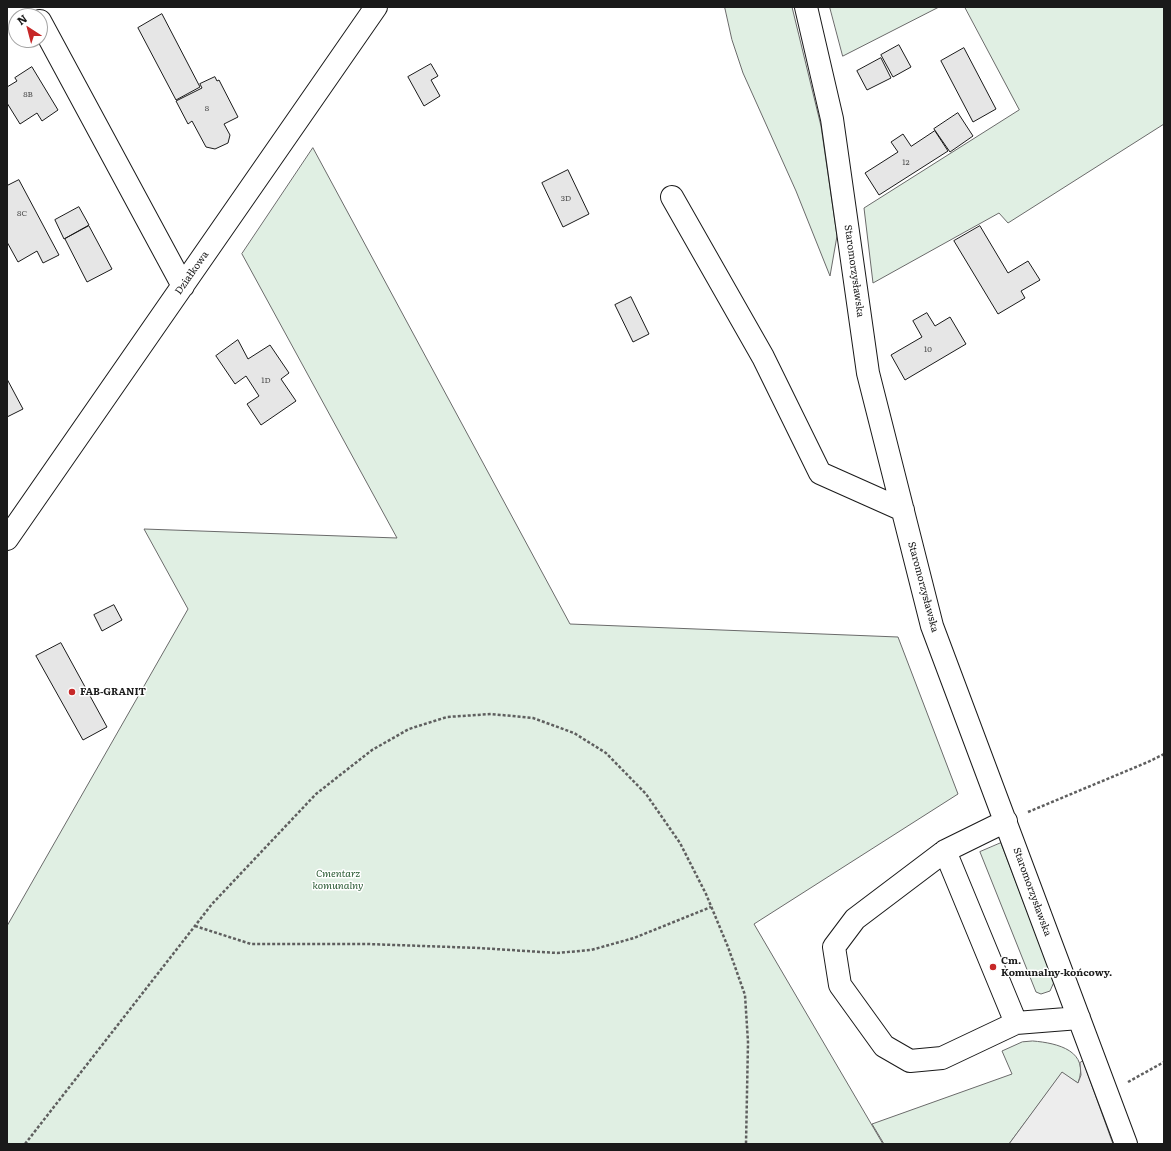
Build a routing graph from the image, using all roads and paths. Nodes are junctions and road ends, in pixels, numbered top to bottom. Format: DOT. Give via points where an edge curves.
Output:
graph roads {
  1 [pos="376,7"];
  2 [pos="806,7"];
  3 [pos="48,36"];
  4 [pos="672,197"];
  5 [pos="183,286"];
  6 [pos="903,510"];
  7 [pos="7,539"];
  8 [pos="1164,754"];
  9 [pos="1006,821"];
  10 [pos="945,851"];
  11 [pos="711,907"];
  12 [pos="195,926"];
  13 [pos="1079,1018"];
  14 [pos="1016,1023"];
  15 [pos="1164,1062"];
  16 [pos="1106,1094"];
  17 [pos="24,1144"];
  18 [pos="746,1144"];
  19 [pos="1126,1144"];
  1 -- 5 [label="street, Działkowa"];
  2 -- 6 [label="street, Staromorzysławska" via="832,119 868,373"];
  3 -- 5 [label="street"];
  4 -- 6 [label="street" via="763,357 820,472"];
  5 -- 7 [label="street, Działkowa"];
  6 -- 9 [label="street, Staromorzysławska" via="932,626"];
  8 -- 9 [label="path"];
  9 -- 10 [label="street"];
  9 -- 13 [label="street, Staromorzysławska"];
  10 -- 14 [label="street"];
  10 -- 14 [label="street" via="855,919 834,947 840,985 884,1046 910,1061 942,1058"];
  11 -- 12 [label="path" via="634,938 591,950 557,953 382,944 251,944"];
  11 -- 12 [label="path" via="680,843 646,794 606,753 574,733 533,718 491,714 447,718 409,729 372,750 316,794 212,904"];
  11 -- 18 [label="path" via="745,995 748,1042"];
  12 -- 17 [label="path"];
  13 -- 14 [label="street"];
  13 -- 16 [label="street, Staromorzysławska"];
  15 -- 16 [label="path"];
  16 -- 19 [label="street, Staromorzysławska"];
}
